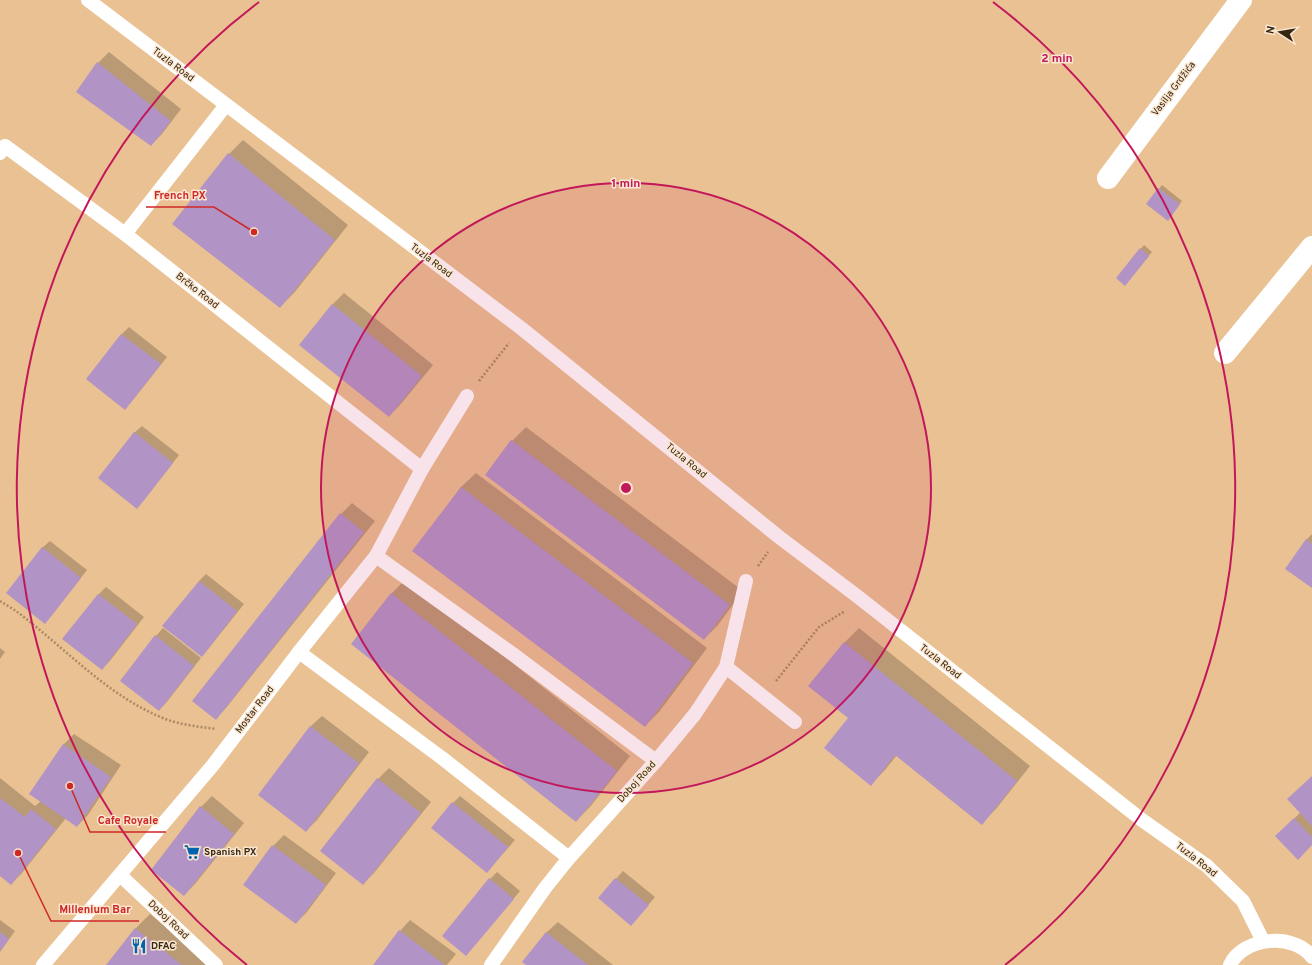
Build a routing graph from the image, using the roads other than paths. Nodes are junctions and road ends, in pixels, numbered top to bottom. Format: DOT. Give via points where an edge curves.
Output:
graph roads {
  1 [pos="88,0"];
  2 [pos="1241,0"];
  3 [pos="226,105"];
  4 [pos="0,153"];
  5 [pos="1108,178"];
  6 [pos="125,234"];
  7 [pos="1312,247"];
  8 [pos="1225,353"];
  9 [pos="468,396"];
  10 [pos="422,469"];
  11 [pos="376,556"];
  12 [pos="746,581"];
  13 [pos="299,652"];
  14 [pos="726,667"];
  15 [pos="795,722"];
  16 [pos="656,761"];
  17 [pos="570,858"];
  18 [pos="120,875"];
  19 [pos="1263,941"];
  20 [pos="1312,957"];
  21 [pos="43,965"];
  22 [pos="216,965"];
  23 [pos="491,965"];
  24 [pos="1230,965"];
  1 -- 3 [label="lane, Tuzla Road"];
  2 -- 5 [label="street, Vasilja Grdžića"];
  3 -- 6 [label="lane"];
  3 -- 19 [label="lane, Tuzla Road" via="521,328 779,537 1142,820 1206,866 1243,901"];
  4 -- 6 [label="lane, Brčko Road" via="6,146"];
  6 -- 10 [label="lane, Brčko Road"];
  7 -- 8 [label="street"];
  9 -- 10 [label="lane, Mostar Road"];
  10 -- 11 [label="lane, Mostar Road"];
  11 -- 13 [label="lane, Mostar Road"];
  11 -- 16 [label="lane"];
  12 -- 14 [label="lane, Doboj Road"];
  13 -- 17 [label="lane" via="442,758"];
  13 -- 18 [label="lane, Mostar Road" via="213,765"];
  14 -- 15 [label="lane"];
  14 -- 16 [label="lane, Doboj Road" via="695,714"];
  16 -- 17 [label="lane, Doboj Road"];
  17 -- 23 [label="lane, Doboj Road" via="545,888"];
  18 -- 21 [label="lane, Mostar Road"];
  18 -- 22 [label="lane, Doboj Road"];
  19 -- 20 [label="lane" via="1280,941 1300,947"];
  19 -- 24 [label="lane" via="1242,950"];
}
